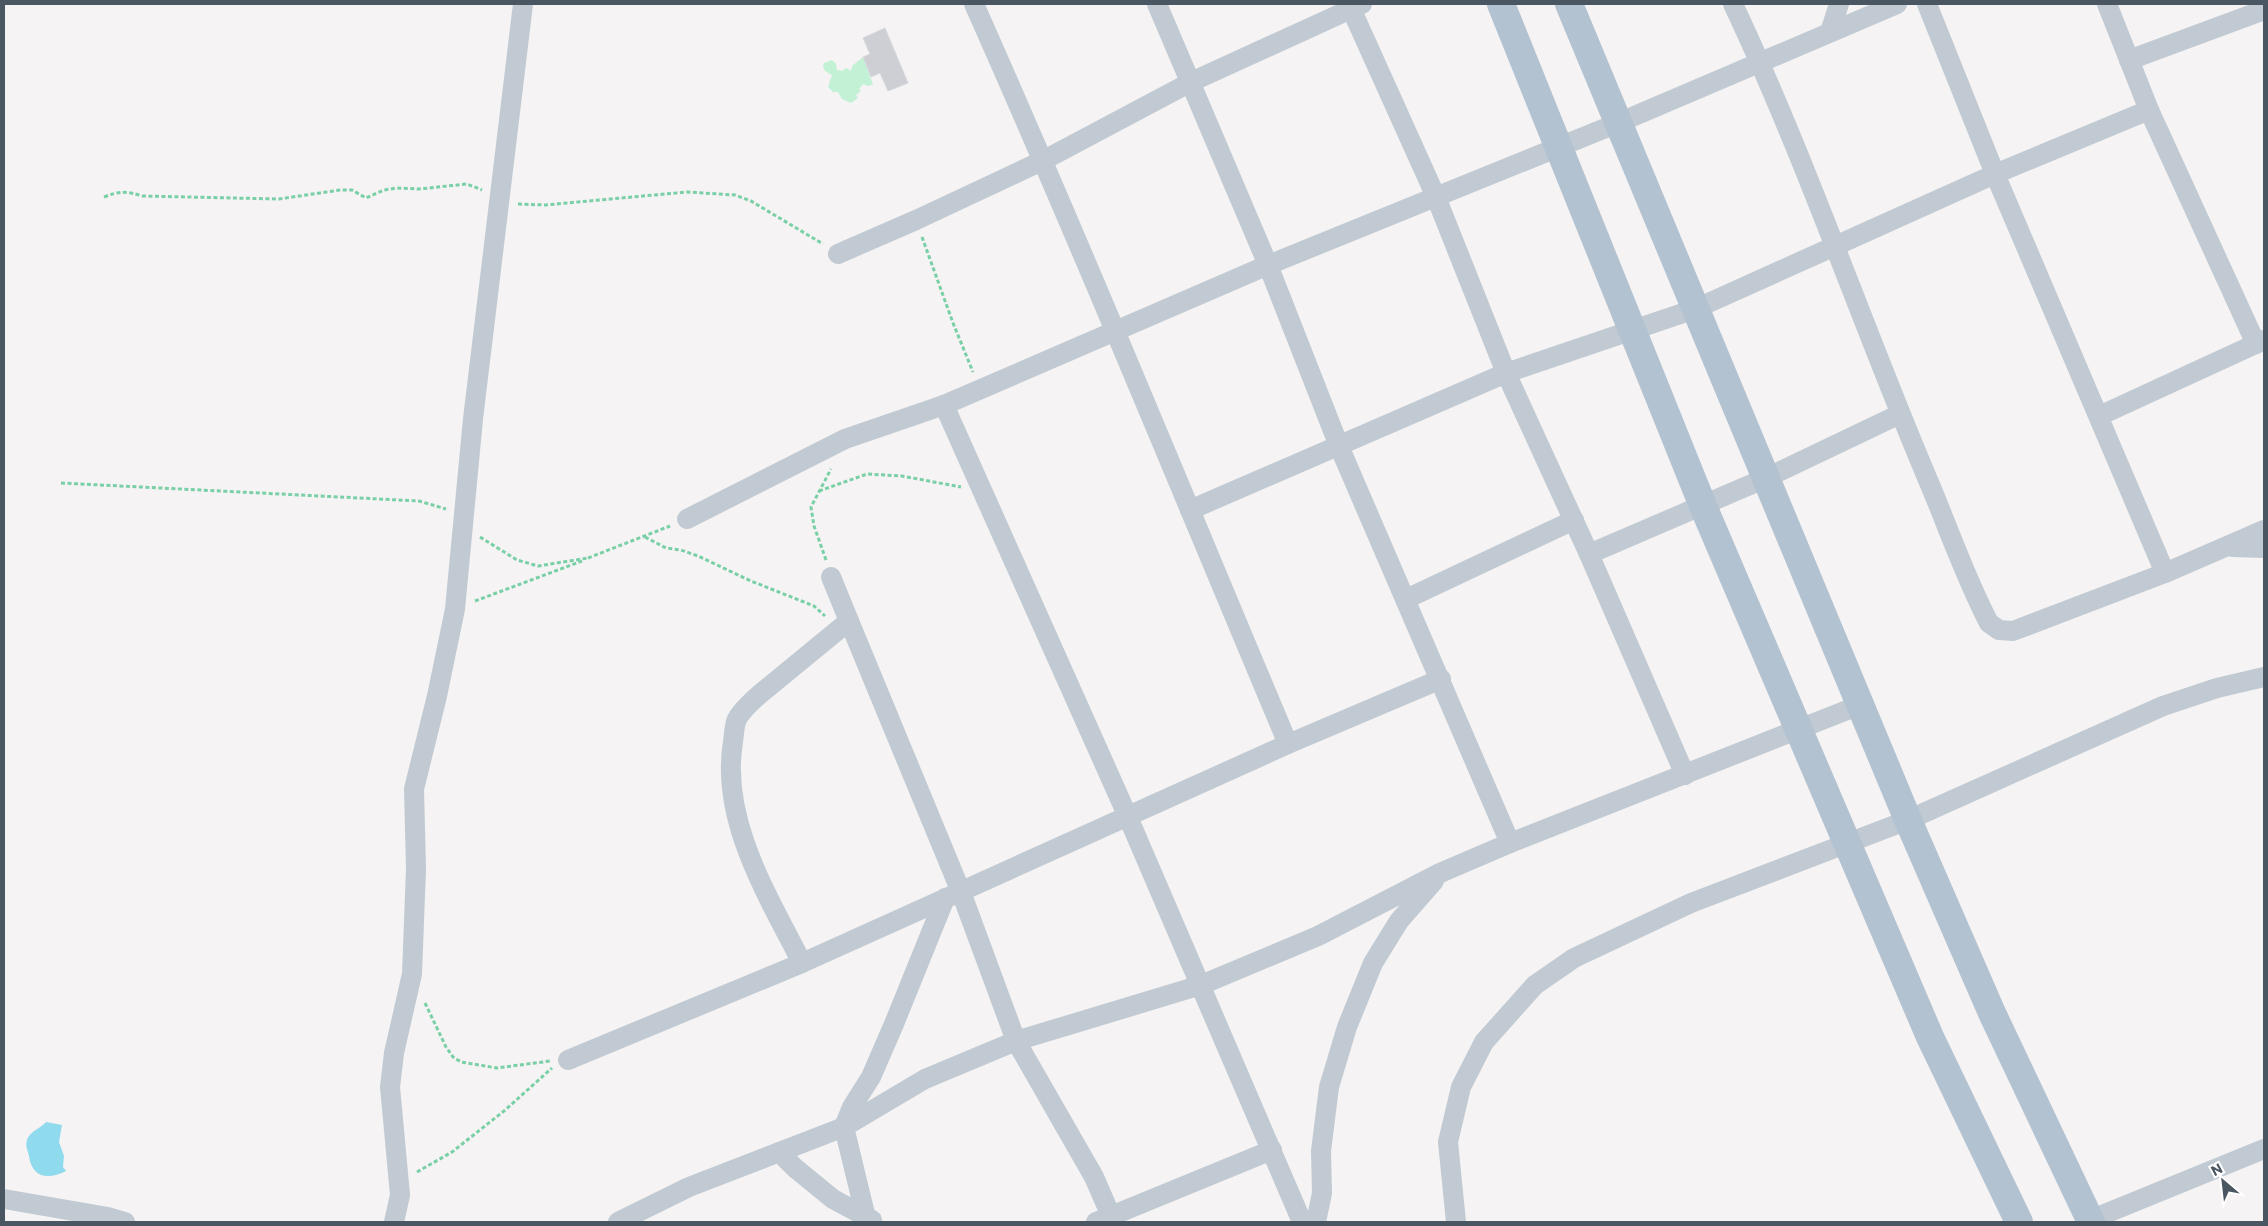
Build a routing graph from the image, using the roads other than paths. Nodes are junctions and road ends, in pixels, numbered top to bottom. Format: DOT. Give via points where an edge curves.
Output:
graph roads {
  1 [pos="523,4"];
  2 [pos="974,4"];
  3 [pos="1157,4"];
  4 [pos="1501,4"];
  5 [pos="1569,4"];
  6 [pos="1733,4"];
  7 [pos="1839,4"];
  8 [pos="1897,4"];
  9 [pos="1927,4"];
  10 [pos="2107,4"];
  11 [pos="1354,6"];
  12 [pos="2264,10"];
  13 [pos="1830,32"];
  14 [pos="2129,60"];
  15 [pos="1760,62"];
  16 [pos="1191,82"];
  17 [pos="2149,110"];
  18 [pos="1618,122"];
  19 [pos="1560,146"];
  20 [pos="1044,160"];
  21 [pos="1994,174"];
  22 [pos="1436,197"];
  23 [pos="1836,246"];
  24 [pos="838,254"];
  25 [pos="1268,266"];
  26 [pos="1695,309"];
  27 [pos="1632,329"];
  28 [pos="1116,330"];
  29 [pos="2260,342"];
  30 [pos="1506,373"];
  31 [pos="944,405"];
  32 [pos="1900,414"];
  33 [pos="2099,416"];
  34 [pos="1339,446"];
  35 [pos="1766,478"];
  36 [pos="1703,506"];
  37 [pos="1190,510"];
  38 [pos="687,519"];
  39 [pos="1574,520"];
  40 [pos="2264,530"];
  41 [pos="2228,547"];
  42 [pos="2264,548"];
  43 [pos="1589,554"];
  44 [pos="2165,573"];
  45 [pos="831,578"];
  46 [pos="1406,599"];
  47 [pos="843,626"];
  48 [pos="2264,678"];
  49 [pos="1441,679"];
  50 [pos="1860,705"];
  51 [pos="1799,730"];
  52 [pos="1288,744"];
  53 [pos="1685,775"];
  54 [pos="1128,816"];
  55 [pos="1908,820"];
  56 [pos="1510,843"];
  57 [pos="1848,843"];
  58 [pos="1440,873"];
  59 [pos="953,895"];
  60 [pos="802,963"];
  61 [pos="1201,985"];
  62 [pos="1016,1041"];
  63 [pos="568,1060"];
  64 [pos="844,1127"];
  65 [pos="1272,1150"];
  66 [pos="2264,1150"];
  67 [pos="779,1152"];
  68 [pos="4,1199"];
  69 [pos="1103,1219"];
  70 [pos="869,1220"];
  71 [pos="125,1222"];
  72 [pos="394,1222"];
  73 [pos="618,1222"];
  74 [pos="1302,1222"];
  75 [pos="1316,1222"];
  76 [pos="1456,1222"];
  77 [pos="2019,1222"];
  78 [pos="2089,1222"];
  1 -- 72 [label="street" via="498,198 455,608 414,789 416,869 412,974 390,1086 400,1195"];
  2 -- 20 [label="street"];
  3 -- 16 [label="street"];
  4 -- 19 [label="main road"];
  5 -- 18 [label="main road"];
  6 -- 15 [label="street"];
  7 -- 13 [label="street"];
  8 -- 13 [label="street"];
  9 -- 21 [label="street"];
  10 -- 14 [label="street"];
  11 -- 16 [label="street"];
  11 -- 22 [label="street"];
  12 -- 14 [label="street"];
  13 -- 15 [label="street"];
  14 -- 17 [label="street"];
  15 -- 18 [label="street"];
  15 -- 23 [label="street"];
  16 -- 20 [label="street"];
  16 -- 25 [label="street"];
  17 -- 21 [label="street"];
  17 -- 29 [label="street"];
  18 -- 19 [label="street"];
  18 -- 26 [label="main road"];
  19 -- 22 [label="street"];
  19 -- 27 [label="main road"];
  20 -- 24 [label="street"];
  20 -- 28 [label="street"];
  21 -- 23 [label="street"];
  21 -- 33 [label="street"];
  22 -- 25 [label="street"];
  22 -- 30 [label="street"];
  23 -- 26 [label="street"];
  23 -- 32 [label="street"];
  25 -- 28 [label="street"];
  25 -- 34 [label="street"];
  26 -- 27 [label="street"];
  26 -- 35 [label="main road"];
  27 -- 30 [label="street"];
  27 -- 36 [label="main road"];
  28 -- 31 [label="street"];
  28 -- 37 [label="street"];
  29 -- 33 [label="street"];
  30 -- 34 [label="street"];
  30 -- 39 [label="street"];
  31 -- 38 [label="street" via="845,439"];
  31 -- 54 [label="street"];
  32 -- 35 [label="street"];
  32 -- 44 [label="street" via="1984,614 1989,623 1999,630 2012,631"];
  33 -- 44 [label="street"];
  34 -- 37 [label="street"];
  34 -- 46 [label="street"];
  35 -- 36 [label="street"];
  35 -- 50 [label="main road"];
  36 -- 43 [label="street"];
  36 -- 51 [label="main road"];
  37 -- 52 [label="street"];
  39 -- 43 [label="street"];
  39 -- 46 [label="street"];
  40 -- 41 [label="street"];
  41 -- 42 [label="street"];
  41 -- 44 [label="street"];
  43 -- 53 [label="street"];
  45 -- 47 [label="street"];
  46 -- 49 [label="street"];
  47 -- 59 [label="street"];
  47 -- 60 [label="street" via="748,706 737,720 730,762 735,810 748,848 762,885"];
  48 -- 55 [label="street" via="2217,688 2164,706"];
  49 -- 52 [label="street"];
  49 -- 56 [label="street"];
  50 -- 51 [label="street"];
  50 -- 55 [label="main road"];
  51 -- 53 [label="street"];
  51 -- 57 [label="main road"];
  52 -- 54 [label="street"];
  53 -- 56 [label="street"];
  54 -- 59 [label="street"];
  54 -- 61 [label="street"];
  55 -- 57 [label="street"];
  55 -- 78 [label="main road" via="1992,1013"];
  56 -- 58 [label="street"];
  57 -- 76 [label="street" via="1691,903 1574,958 1536,985 1484,1042 1460,1087 1448,1142"];
  57 -- 77 [label="main road" via="1930,1037"];
  58 -- 61 [label="street" via="1318,936"];
  58 -- 75 [label="street" via="1400,921 1373,963 1347,1028 1329,1087 1321,1151 1322,1193"];
  59 -- 60 [label="street"];
  59 -- 62 [label="street"];
  59 -- 64 [label="street" via="871,1077"];
  60 -- 63 [label="street"];
  61 -- 62 [label="street"];
  61 -- 65 [label="street"];
  62 -- 64 [label="street" via="925,1080"];
  62 -- 69 [label="street" via="1094,1177"];
  64 -- 67 [label="street"];
  64 -- 70 [label="street"];
  65 -- 69 [label="street"];
  65 -- 74 [label="street"];
  66 -- 78 [label="street"];
  67 -- 70 [label="street" via="833,1199"];
  67 -- 73 [label="street" via="689,1187"];
  68 -- 71 [label="street"];
}
